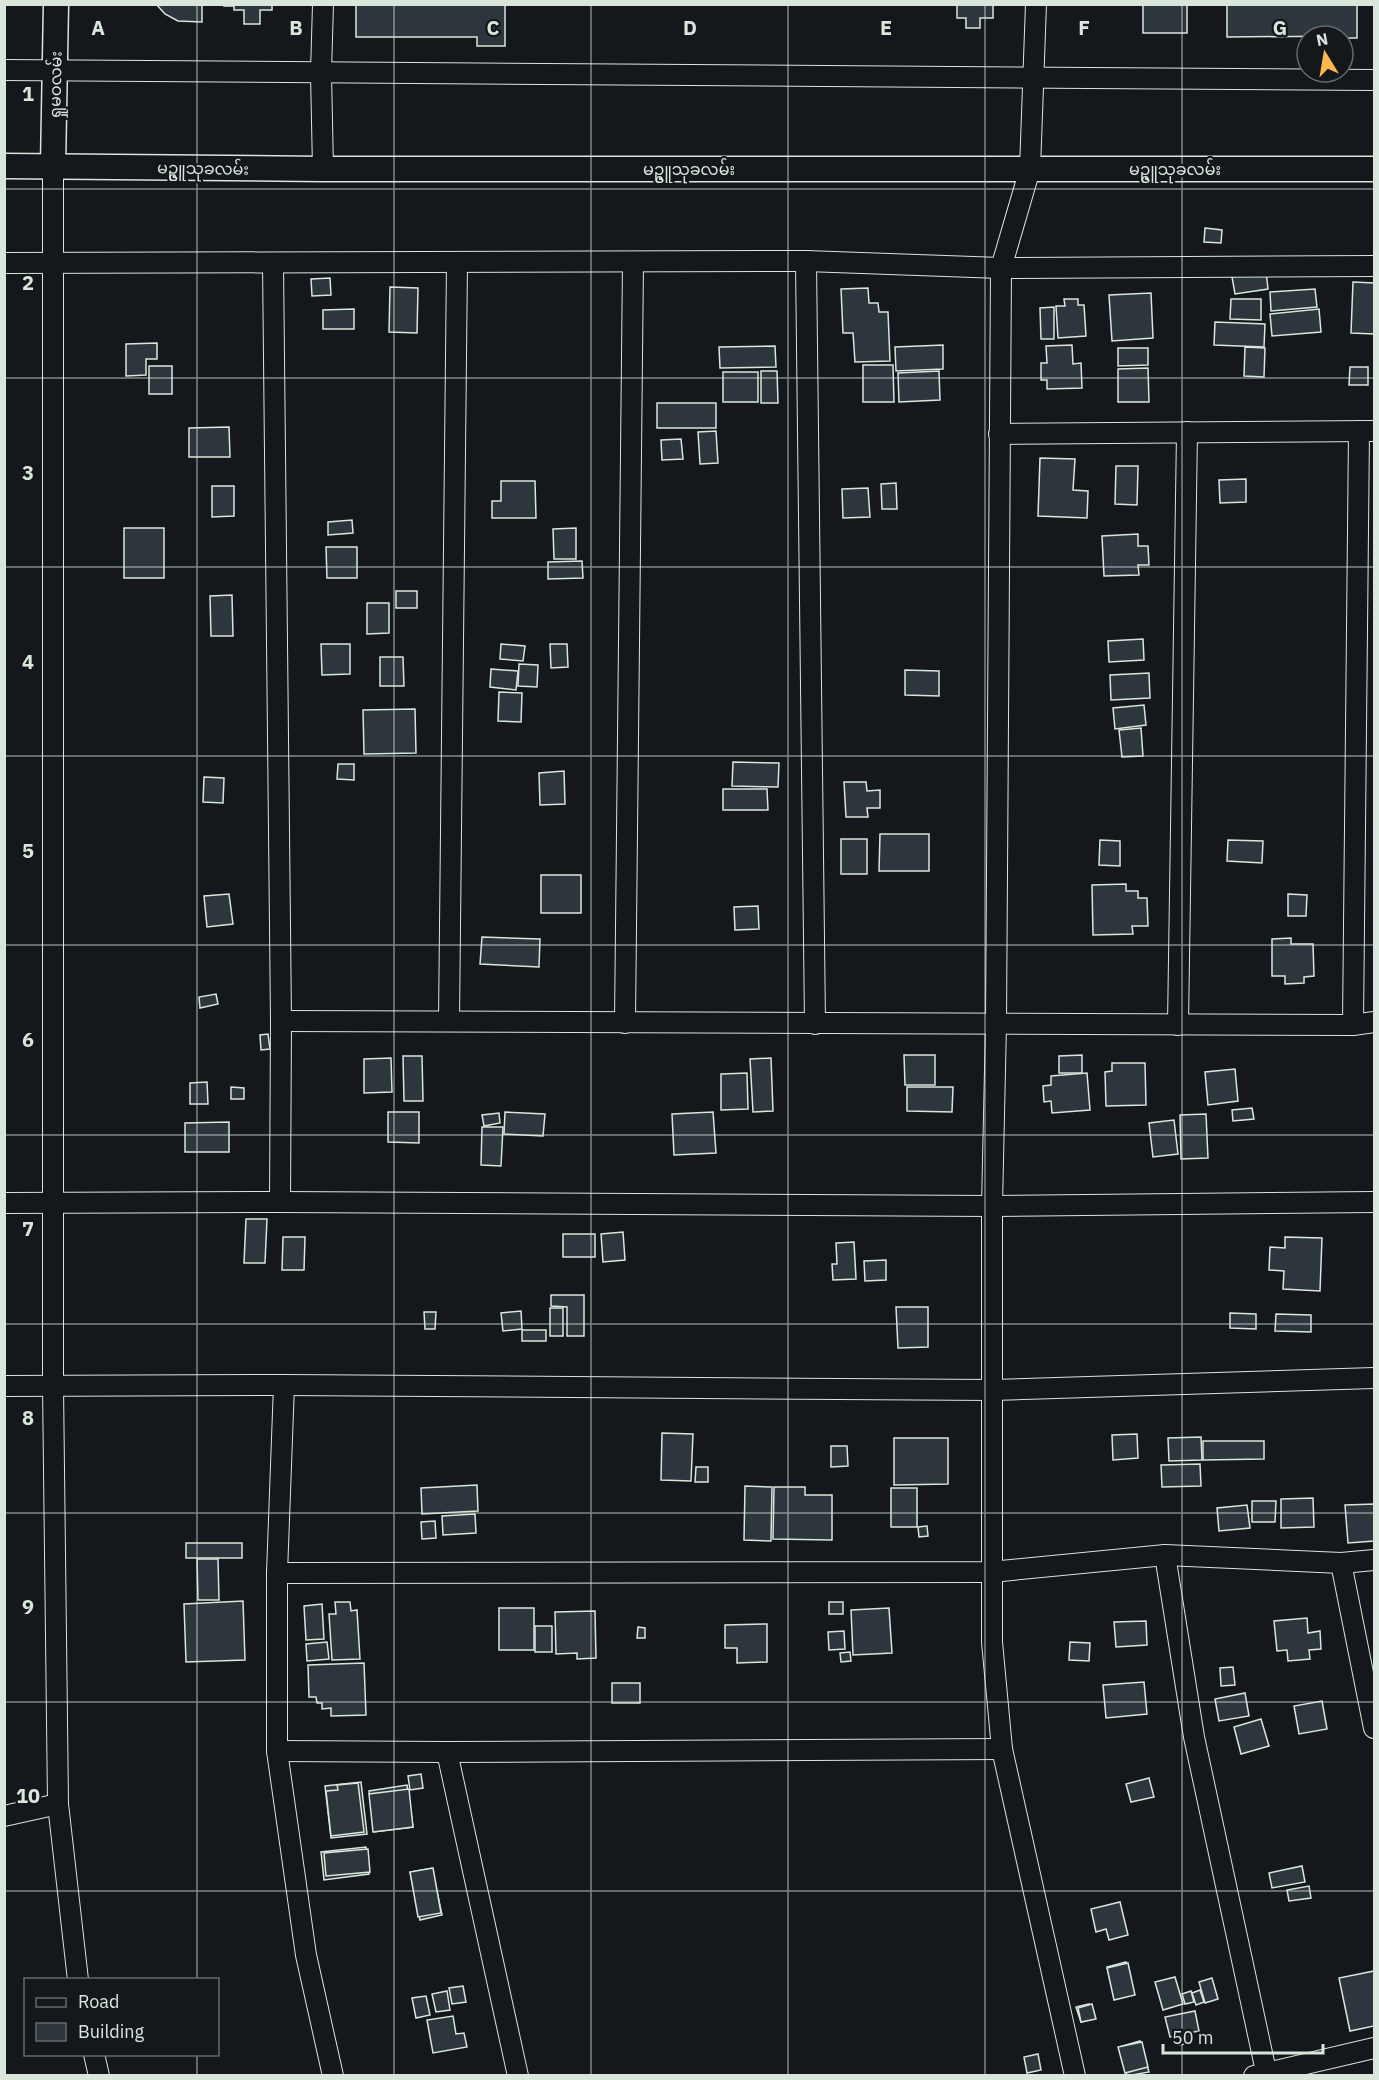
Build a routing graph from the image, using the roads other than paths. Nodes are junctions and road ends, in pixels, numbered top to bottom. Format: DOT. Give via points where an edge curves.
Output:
graph roads {
  1 [pos="56,4"];
  2 [pos="323,4"];
  3 [pos="1036,4"];
  4 [pos="4,70"];
  5 [pos="56,70"];
  6 [pos="321,73"];
  7 [pos="1033,79"];
  8 [pos="1374,80"];
  9 [pos="4,166"];
  10 [pos="52,166"];
  11 [pos="323,169"];
  12 [pos="1030,169"];
  13 [pos="1374,169"];
  14 [pos="806,261"];
  15 [pos="54,262"];
  16 [pos="457,262"];
  17 [pos="633,262"];
  18 [pos="4,263"];
  19 [pos="273,263"];
  20 [pos="1374,266"];
  21 [pos="1001,268"];
  22 [pos="1367,431"];
  23 [pos="1187,432"];
  24 [pos="999,434"];
  25 [pos="281,1021"];
  26 [pos="449,1021"];
  27 [pos="1374,1022"];
  28 [pos="625,1023"];
  29 [pos="814,1024"];
  30 [pos="996,1024"];
  31 [pos="1178,1025"];
  32 [pos="1353,1025"];
  33 [pos="280,1202"];
  34 [pos="1374,1202"];
  35 [pos="4,1203"];
  36 [pos="52,1204"];
  37 [pos="992,1206"];
  38 [pos="1374,1378"];
  39 [pos="284,1385"];
  40 [pos="4,1386"];
  41 [pos="53,1386"];
  42 [pos="992,1390"];
  43 [pos="1165,1555"];
  44 [pos="1374,1560"];
  45 [pos="1341,1563"];
  46 [pos="991,1572"];
  47 [pos="277,1573"];
  48 [pos="1371,1694"];
  49 [pos="1374,1728"];
  50 [pos="1002,1749"];
  51 [pos="277,1751"];
  52 [pos="447,1752"];
  53 [pos="58,1804"];
  54 [pos="4,1816"];
  55 [pos="78,1978"];
  56 [pos="1374,2048"];
  57 [pos="94,2056"];
  58 [pos="1263,2074"];
  59 [pos="99,2076"];
  60 [pos="333,2076"];
  61 [pos="518,2076"];
  62 [pos="1075,2076"];
  1 -- 5 [label="street, ရှုမဝလမ်း"];
  2 -- 6 [label="street"];
  3 -- 7 [label="street"];
  4 -- 5 [label="street"];
  5 -- 6 [label="street"];
  5 -- 10 [label="street, ရှုမဝလမ်း"];
  6 -- 7 [label="street"];
  6 -- 11 [label="street"];
  7 -- 8 [label="street"];
  7 -- 12 [label="street"];
  9 -- 10 [label="street, မဥ္ဇူသုခလမ်း"];
  10 -- 11 [label="street, မဥ္ဇူသုခလမ်း"];
  10 -- 15 [label="street"];
  11 -- 12 [label="street, မဥ္ဇူသုခလမ်း"];
  12 -- 13 [label="street, မဥ္ဇူသုခလမ်း"];
  12 -- 21 [label="street"];
  14 -- 17 [label="street"];
  14 -- 21 [label="street"];
  14 -- 29 [label="street"];
  15 -- 18 [label="street"];
  15 -- 19 [label="street"];
  15 -- 36 [label="street"];
  16 -- 17 [label="street"];
  16 -- 19 [label="street"];
  16 -- 26 [label="street"];
  17 -- 28 [label="street"];
  19 -- 25 [label="street"];
  20 -- 21 [label="street"];
  21 -- 24 [label="street"];
  22 -- 23 [label="street"];
  22 -- 32 [label="street"];
  23 -- 24 [label="street"];
  23 -- 31 [label="street"];
  24 -- 30 [label="street"];
  25 -- 26 [label="street"];
  25 -- 33 [label="street"];
  26 -- 28 [label="street"];
  27 -- 32 [label="street"];
  28 -- 29 [label="street"];
  29 -- 30 [label="street"];
  30 -- 31 [label="street"];
  30 -- 37 [label="street"];
  31 -- 32 [label="street"];
  33 -- 36 [label="street"];
  33 -- 37 [label="street"];
  34 -- 37 [label="street"];
  35 -- 36 [label="street"];
  36 -- 41 [label="street"];
  37 -- 42 [label="street"];
  38 -- 42 [label="street"];
  39 -- 41 [label="street"];
  39 -- 42 [label="street"];
  39 -- 47 [label="street"];
  40 -- 41 [label="street"];
  41 -- 53 [label="street"];
  42 -- 46 [label="street"];
  43 -- 45 [label="street"];
  43 -- 46 [label="street"];
  43 -- 58 [label="street" via="1194,1737"];
  44 -- 45 [label="street"];
  45 -- 48 [label="street"];
  46 -- 47 [label="street"];
  46 -- 50 [label="street" via="992,1642"];
  47 -- 51 [label="street"];
  48 -- 49 [label="street"];
  50 -- 52 [label="street"];
  50 -- 62 [label="street"];
  51 -- 52 [label="street"];
  51 -- 60 [label="street" via="306,1955"];
  52 -- 61 [label="street"];
  53 -- 54 [label="street"];
  53 -- 55 [label="street"];
  56 -- 58 [label="street"];
  57 -- 59 [label="street"];
}
